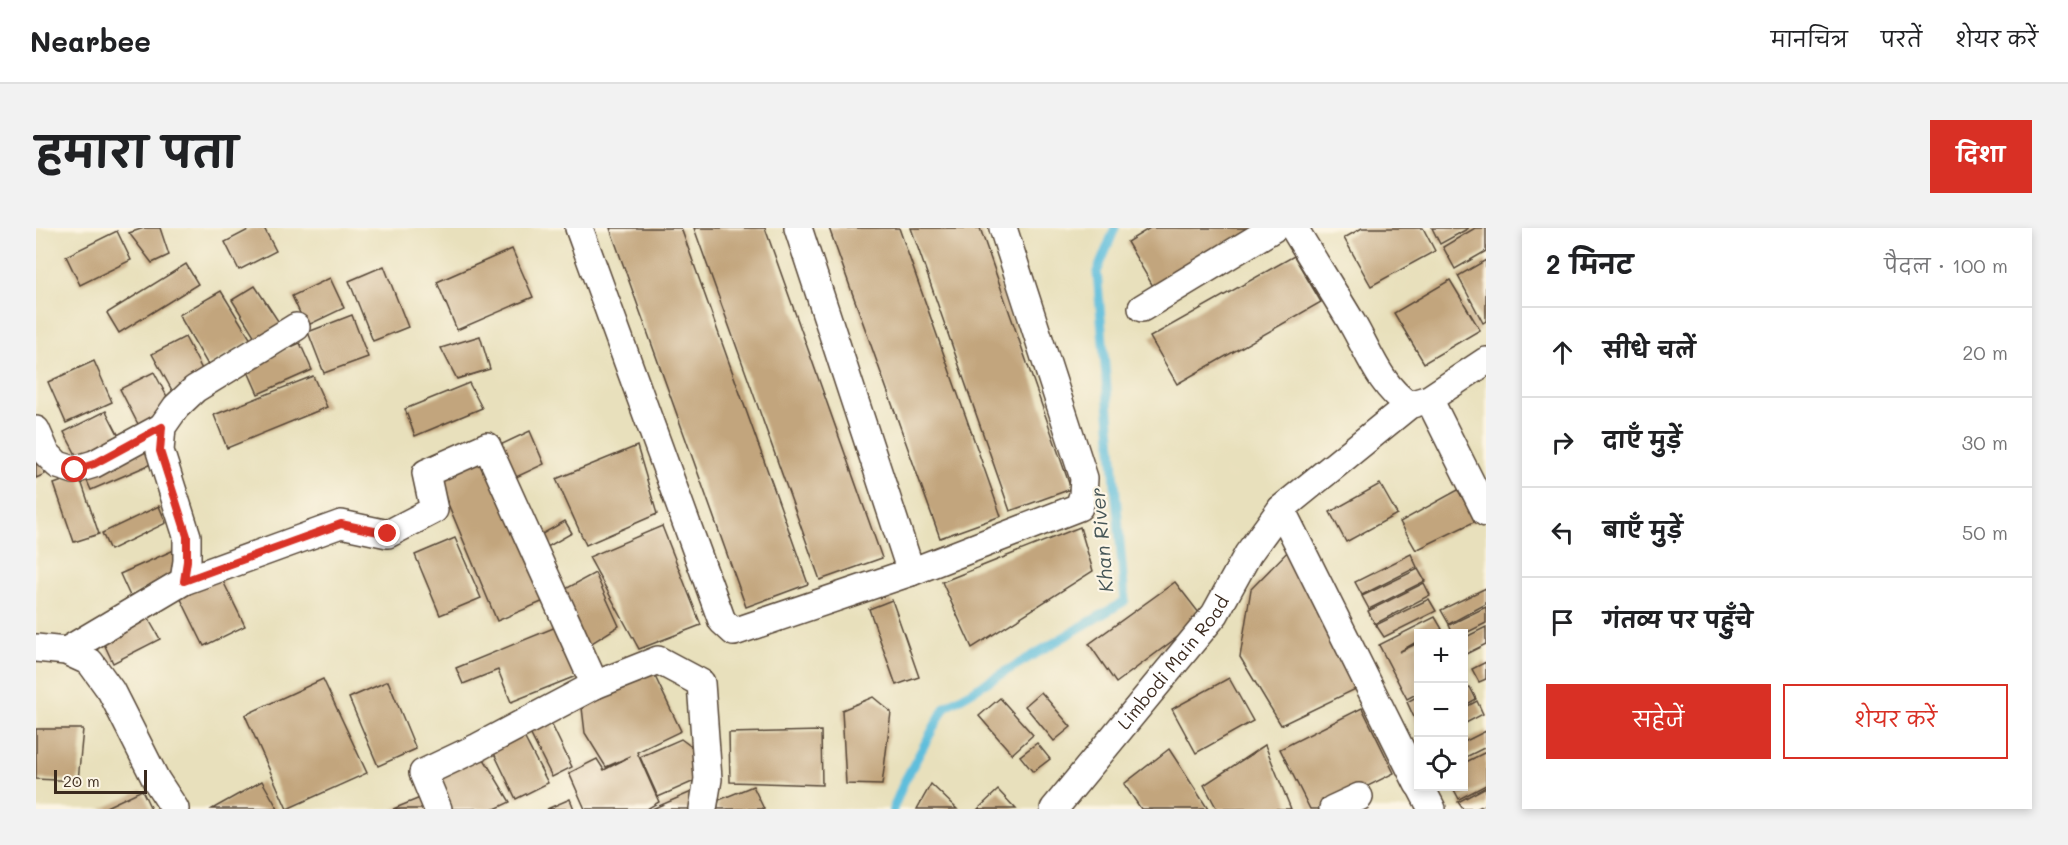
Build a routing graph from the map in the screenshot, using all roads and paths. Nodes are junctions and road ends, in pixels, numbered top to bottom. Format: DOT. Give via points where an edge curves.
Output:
graph roads {
  1 [pos="579,228"];
  2 [pos="798,228"];
  3 [pos="1003,228"];
  4 [pos="1274,228"];
  5 [pos="1294,228"];
  6 [pos="1142,308"];
  7 [pos="296,327"];
  8 [pos="1486,362"];
  9 [pos="1404,394"];
  10 [pos="162,427"];
  11 [pos="36,430"];
  12 [pos="1281,509"];
  13 [pos="1486,513"];
  14 [pos="911,572"];
  15 [pos="184,581"];
  16 [pos="36,648"];
  17 [pos="66,651"];
  18 [pos="595,685"];
  19 [pos="1414,775"];
  20 [pos="1422,791"];
  21 [pos="1359,797"];
  22 [pos="175,809"];
  23 [pos="438,809"];
  24 [pos="703,809"];
  25 [pos="1054,809"];
  26 [pos="1333,809"];
  27 [pos="1432,809"];
  1 -- 14 [label="street" via="722,621 735,632"];
  2 -- 14 [label="street"];
  3 -- 14 [label="street" via="1084,478 1083,495 1079,507"];
  4 -- 6 [label="street"];
  5 -- 9 [label="street" via="1354,326"];
  7 -- 10 [label="street" via="195,389"];
  8 -- 9 [label="street, Limbodi Main Road"];
  9 -- 12 [label="street, Limbodi Main Road"];
  9 -- 13 [label="street"];
  10 -- 11 [label="street" via="94,464 75,470 58,465 46,453"];
  10 -- 15 [label="street" via="160,451 187,536"];
  12 -- 19 [label="street"];
  12 -- 25 [label="street, Limbodi Main Road" via="1248,554 1215,614"];
  15 -- 17 [label="street"];
  15 -- 18 [label="street" via="341,524 388,534 434,510 426,473 487,446"];
  16 -- 17 [label="street"];
  17 -- 22 [label="street" via="90,662 111,691"];
  18 -- 23 [label="street" via="423,773"];
  18 -- 24 [label="street" via="658,660 701,682 708,779"];
  20 -- 27 [label="street"];
  21 -- 26 [label="street"];
}
